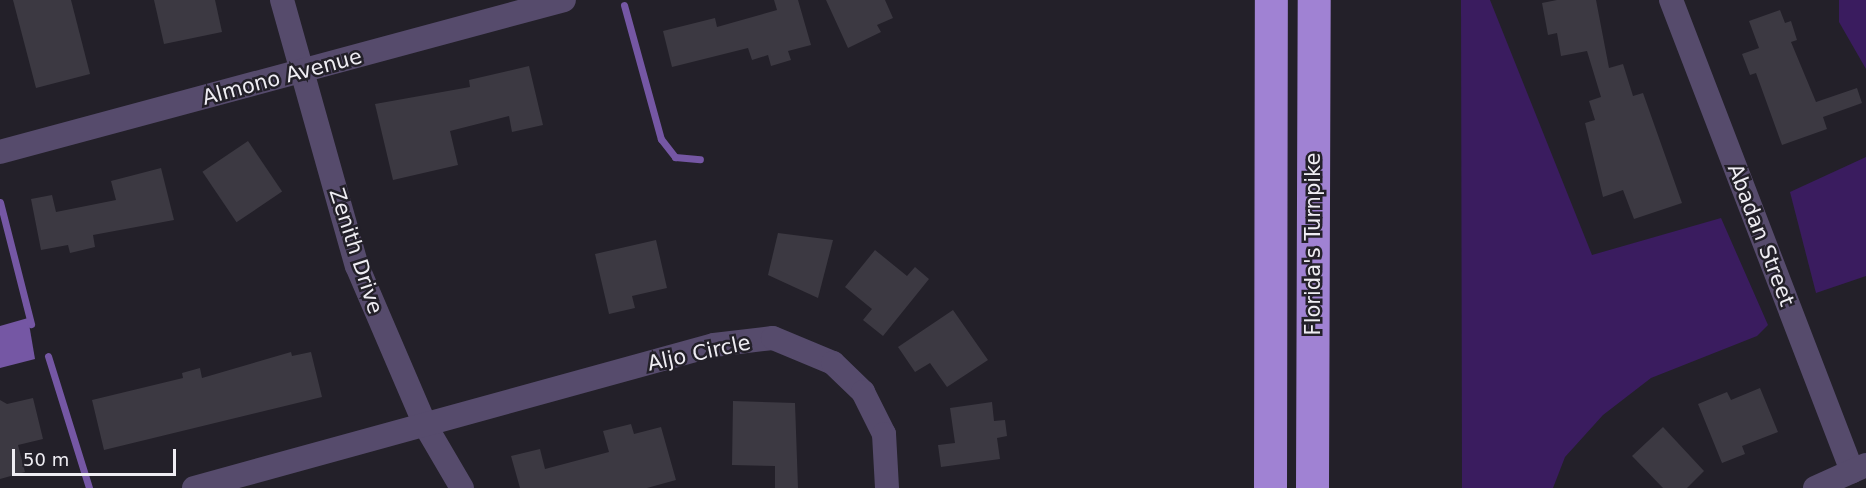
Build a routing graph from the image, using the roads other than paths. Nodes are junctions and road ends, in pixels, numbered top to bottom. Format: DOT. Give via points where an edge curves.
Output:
graph roads {
  1 [pos="282,0"];
  2 [pos="564,0"];
  3 [pos="1271,0"];
  4 [pos="1314,0"];
  5 [pos="1671,0"];
  6 [pos="302,72"];
  7 [pos="0,151"];
  8 [pos="425,425"];
  9 [pos="1859,468"];
  10 [pos="194,488"];
  11 [pos="462,488"];
  12 [pos="887,488"];
  13 [pos="1270,488"];
  14 [pos="1312,488"];
  15 [pos="1815,488"];
  1 -- 6 [label="street, Zenith Drive"];
  2 -- 6 [label="street, Almono Avenue"];
  3 -- 13 [label="highway, Florida's Turnpike"];
  4 -- 14 [label="highway, Florida's Turnpike"];
  5 -- 9 [label="street, Abadan Street"];
  6 -- 7 [label="street, Almono Avenue"];
  6 -- 8 [label="street, Zenith Drive" via="357,266"];
  8 -- 10 [label="street, Aljo Circle"];
  8 -- 11 [label="street, Zenith Drive"];
  8 -- 12 [label="street, Aljo Circle" via="714,345 773,338 833,363 863,392 884,434"];
  9 -- 15 [label="street"];
}
